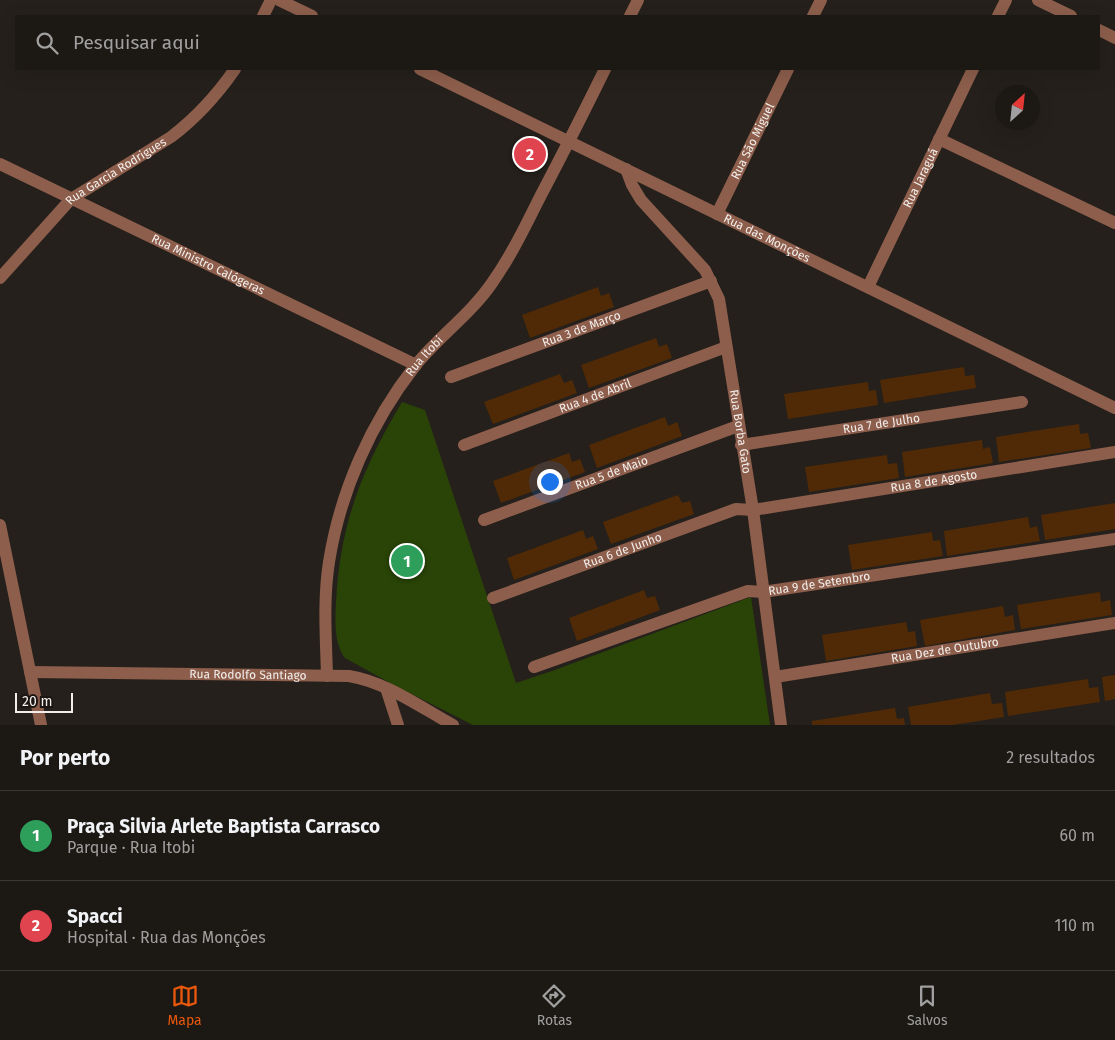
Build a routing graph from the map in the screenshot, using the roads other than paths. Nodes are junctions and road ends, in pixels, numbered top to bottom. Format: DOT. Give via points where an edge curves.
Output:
graph roads {
  1 [pos="272,0"];
  2 [pos="279,0"];
  3 [pos="638,0"];
  4 [pos="821,0"];
  5 [pos="1006,0"];
  6 [pos="1038,0"];
  7 [pos="264,15"];
  8 [pos="310,15"];
  9 [pos="630,15"];
  10 [pos="814,15"];
  11 [pos="998,15"];
  12 [pos="1069,15"];
  13 [pos="1100,30"];
  14 [pos="1115,38"];
  15 [pos="234,70"];
  16 [pos="422,70"];
  17 [pos="605,70"];
  18 [pos="788,70"];
  19 [pos="972,70"];
  20 [pos="939,139"];
  21 [pos="569,142"];
  22 [pos="0,164"];
  23 [pos="626,169"];
  24 [pos="71,199"];
  25 [pos="717,214"];
  26 [pos="1115,223"];
  27 [pos="0,278"];
  28 [pos="711,281"];
  29 [pos="868,287"];
  30 [pos="726,347"];
  31 [pos="416,365"];
  32 [pos="451,377"];
  33 [pos="1022,402"];
  34 [pos="1115,408"];
  35 [pos="738,426"];
  36 [pos="464,445"];
  37 [pos="741,445"];
  38 [pos="1115,452"];
  39 [pos="753,510"];
  40 [pos="484,520"];
  41 [pos="0,525"];
  42 [pos="1115,538"];
  43 [pos="763,592"];
  44 [pos="493,598"];
  45 [pos="1115,623"];
  46 [pos="534,667"];
  47 [pos="30,672"];
  48 [pos="327,676"];
  49 [pos="775,677"];
  50 [pos="386,688"];
  51 [pos="41,725"];
  52 [pos="398,725"];
  53 [pos="453,725"];
  54 [pos="781,725"];
  1 -- 7 [label="street"];
  2 -- 8 [label="street"];
  3 -- 9 [label="street"];
  4 -- 10 [label="street"];
  5 -- 11 [label="street"];
  6 -- 12 [label="street"];
  13 -- 14 [label="street"];
  15 -- 24 [label="street, Rua Garcia Rodrigues" via="186,125"];
  16 -- 21 [label="street, Rua das Monções"];
  17 -- 21 [label="street, Rua Itobi"];
  18 -- 25 [label="street, Rua São Miguel"];
  19 -- 20 [label="street, Rua Jaraguá"];
  20 -- 26 [label="street"];
  20 -- 29 [label="street, Rua Jaraguá"];
  21 -- 23 [label="street, Rua das Monções"];
  21 -- 31 [label="street, Rua Itobi" via="513,252 492,284"];
  22 -- 24 [label="street, Rua Ministro Calógeras"];
  23 -- 25 [label="street, Rua das Monções"];
  23 -- 28 [label="street, Rua Borba Gato" via="641,200 691,254"];
  24 -- 27 [label="street, Rua Garcia Rodrigues"];
  24 -- 31 [label="street, Rua Ministro Calógeras"];
  25 -- 29 [label="street, Rua das Monções"];
  28 -- 30 [label="street, Rua Borba Gato" via="719,299"];
  28 -- 32 [label="street, Rua 3 de Março"];
  29 -- 34 [label="street, Rua das Monções"];
  30 -- 35 [label="street, Rua Borba Gato"];
  30 -- 36 [label="street, Rua 4 de Abril"];
  31 -- 48 [label="street, Rua Itobi" via="374,431 357,466 335,534 325,612"];
  33 -- 37 [label="street, Rua 7 de Julho"];
  35 -- 37 [label="street, Rua Borba Gato"];
  35 -- 40 [label="street, Rua 5 de Maio"];
  37 -- 39 [label="street, Rua Borba Gato"];
  38 -- 39 [label="street, Rua 8 de Agosto"];
  39 -- 43 [label="street, Rua Borba Gato"];
  39 -- 44 [label="street, Rua 6 de Junho" via="736,509"];
  41 -- 47 [label="street"];
  42 -- 43 [label="street, Rua 9 de Setembro"];
  43 -- 46 [label="street, Rua 9 de Setembro" via="748,592"];
  43 -- 49 [label="street, Rua Borba Gato"];
  45 -- 49 [label="street, Rua Dez de Outubro"];
  47 -- 48 [label="street, Rua Rodolfo Santiago"];
  47 -- 51 [label="street"];
  48 -- 50 [label="street, Rua Rodolfo Santiago" via="361,678"];
  49 -- 54 [label="street, Rua Borba Gato"];
  50 -- 52 [label="street"];
  50 -- 53 [label="street, Rua Rodolfo Santiago"];
}
